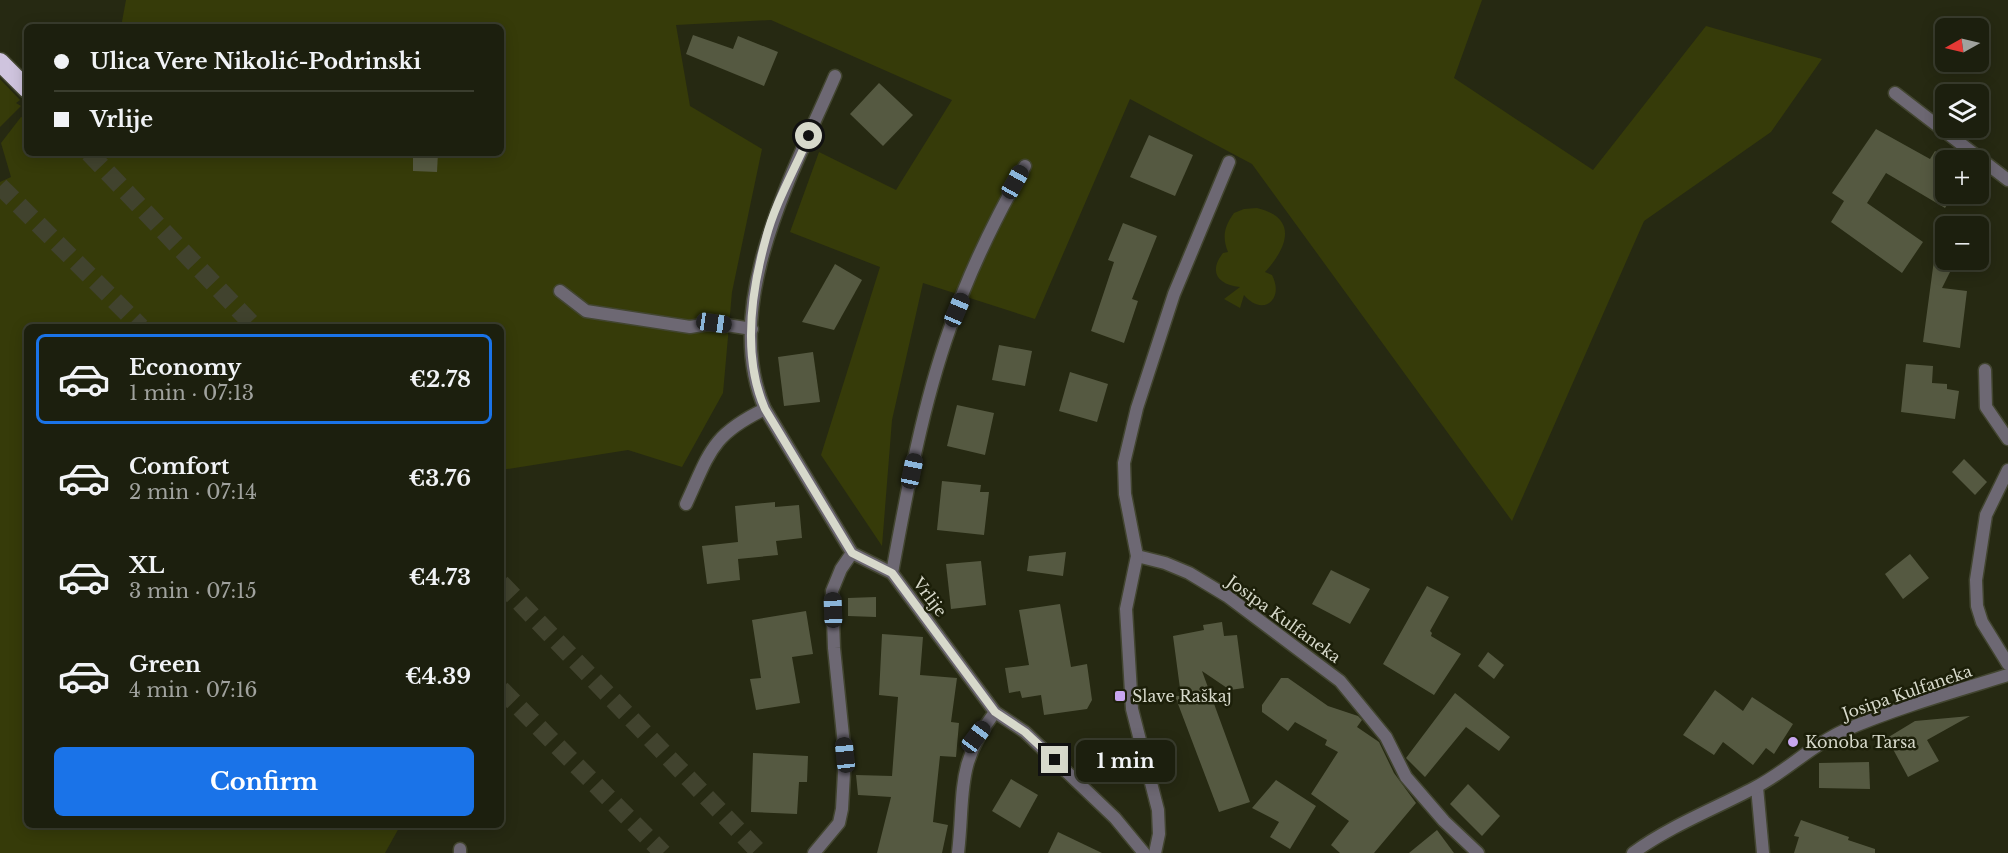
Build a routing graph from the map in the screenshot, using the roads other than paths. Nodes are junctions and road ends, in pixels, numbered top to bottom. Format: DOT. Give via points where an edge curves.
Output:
graph roads {
  1 [pos="0,62"];
  2 [pos="835,76"];
  3 [pos="24,86"];
  4 [pos="1895,93"];
  5 [pos="1229,162"];
  6 [pos="1024,166"];
  7 [pos="2008,180"];
  8 [pos="560,291"];
  9 [pos="752,329"];
  10 [pos="1985,370"];
  11 [pos="765,409"];
  12 [pos="2008,439"];
  13 [pos="2008,471"];
  14 [pos="686,504"];
  15 [pos="852,553"];
  16 [pos="1137,556"];
  17 [pos="892,573"];
  18 [pos="2008,664"];
  19 [pos="2008,675"];
  20 [pos="995,712"];
  21 [pos="1757,787"];
  22 [pos="814,853"];
  23 [pos="958,853"];
  24 [pos="1144,853"];
  25 [pos="1155,853"];
  26 [pos="1478,853"];
  27 [pos="1633,853"];
  28 [pos="1763,853"];
  1 -- 3 [label="highway"];
  2 -- 9 [label="street" via="766,236"];
  4 -- 7 [label="street"];
  5 -- 16 [label="street" via="1174,294 1126,452 1125,494"];
  6 -- 17 [label="street" via="997,215 950,328 921,430"];
  8 -- 9 [label="street" via="586,311 690,327 714,323"];
  9 -- 11 [label="street" via="750,350 756,388"];
  10 -- 12 [label="street" via="1986,407"];
  11 -- 14 [label="street" via="738,422 713,446"];
  11 -- 15 [label="street"];
  13 -- 18 [label="street" via="1986,515 1976,588 1982,622"];
  15 -- 17 [label="street, Vrlije"];
  15 -- 22 [label="street" via="832,591 845,755 843,809 839,824"];
  16 -- 25 [label="street" via="1126,609 1127,631 1132,709 1158,810 1160,834"];
  16 -- 26 [label="street, Josipa Kulfaneka" via="1189,573 1227,596 1340,681 1386,737 1406,777"];
  17 -- 20 [label="street, Vrlije"];
  19 -- 21 [label="street, Josipa Kulfaneka" via="1842,732 1806,751"];
  20 -- 23 [label="street" via="976,737 963,778"];
  20 -- 24 [label="street, Vrlije" via="1025,732 1115,818"];
  21 -- 27 [label="street, Josipa Kulfaneka" via="1711,808"];
  21 -- 28 [label="street"];
}
